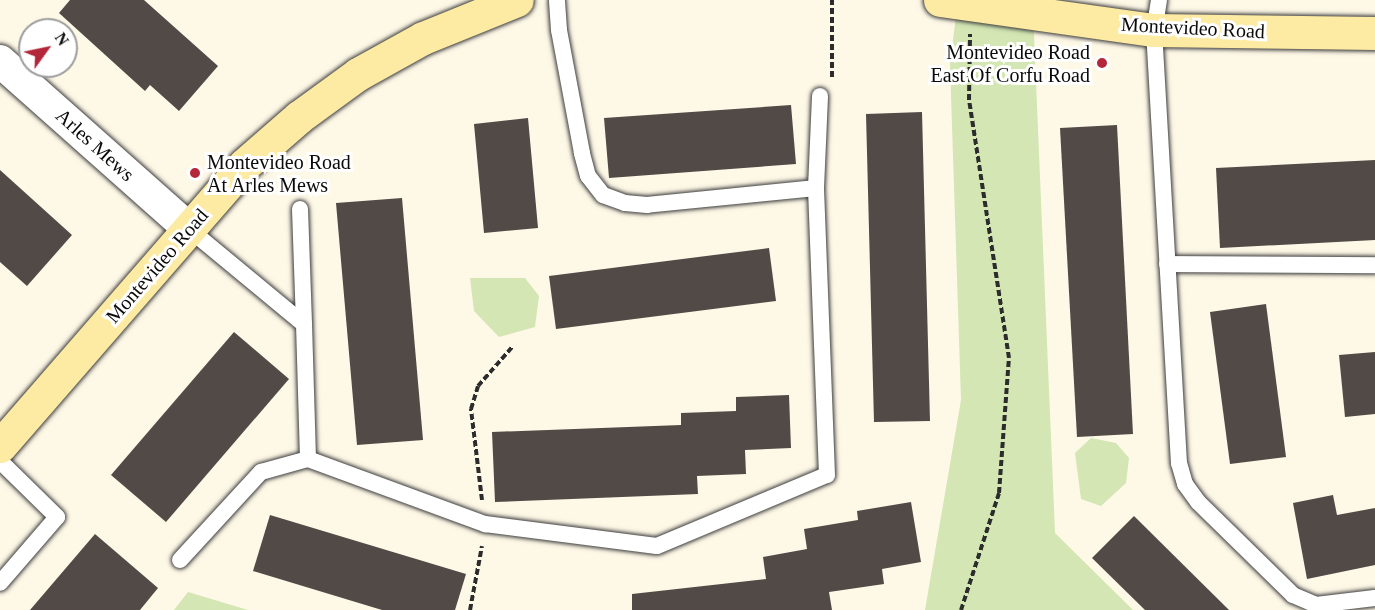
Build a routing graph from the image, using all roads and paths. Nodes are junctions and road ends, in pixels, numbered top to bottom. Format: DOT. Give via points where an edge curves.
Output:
graph roads {
  1 [pos="516,0"];
  2 [pos="557,0"];
  3 [pos="832,0"];
  4 [pos="955,2"];
  5 [pos="1156,15"];
  6 [pos="1375,33"];
  7 [pos="0,61"];
  8 [pos="820,96"];
  9 [pos="816,188"];
  10 [pos="300,209"];
  11 [pos="189,230"];
  12 [pos="1167,264"];
  13 [pos="1375,265"];
  14 [pos="304,324"];
  15 [pos="513,346"];
  16 [pos="0,446"];
  17 [pos="308,459"];
  18 [pos="0,461"];
  19 [pos="485,524"];
  20 [pos="180,560"];
  21 [pos="0,583"];
  22 [pos="1375,598"];
  23 [pos="470,610"];
  24 [pos="961,610"];
  1 -- 11 [label="street, Montevideo Road" via="423,38 358,74 299,117 244,165"];
  2 -- 9 [label="lane" via="582,153 588,176 603,195 625,204 647,205"];
  3 -- 8 [label="path" via="831,88"];
  4 -- 5 [label="street, Montevideo Road"];
  4 -- 24 [label="path" via="1009,358 999,493"];
  5 -- 6 [label="street, Montevideo Road"];
  5 -- 12 [label="lane"];
  7 -- 11 [label="street, Arles Mews"];
  8 -- 9 [label="lane"];
  9 -- 19 [label="lane" via="827,475 657,546"];
  10 -- 14 [label="lane"];
  11 -- 14 [label="lane"];
  11 -- 16 [label="street, Montevideo Road"];
  12 -- 13 [label="lane"];
  12 -- 22 [label="lane" via="1179,464 1185,484 1198,502 1293,595 1316,605"];
  14 -- 17 [label="lane"];
  15 -- 19 [label="path" via="478,386 471,409"];
  17 -- 19 [label="lane"];
  17 -- 20 [label="lane" via="261,472"];
  18 -- 21 [label="lane" via="57,517"];
  19 -- 23 [label="path"];
}
